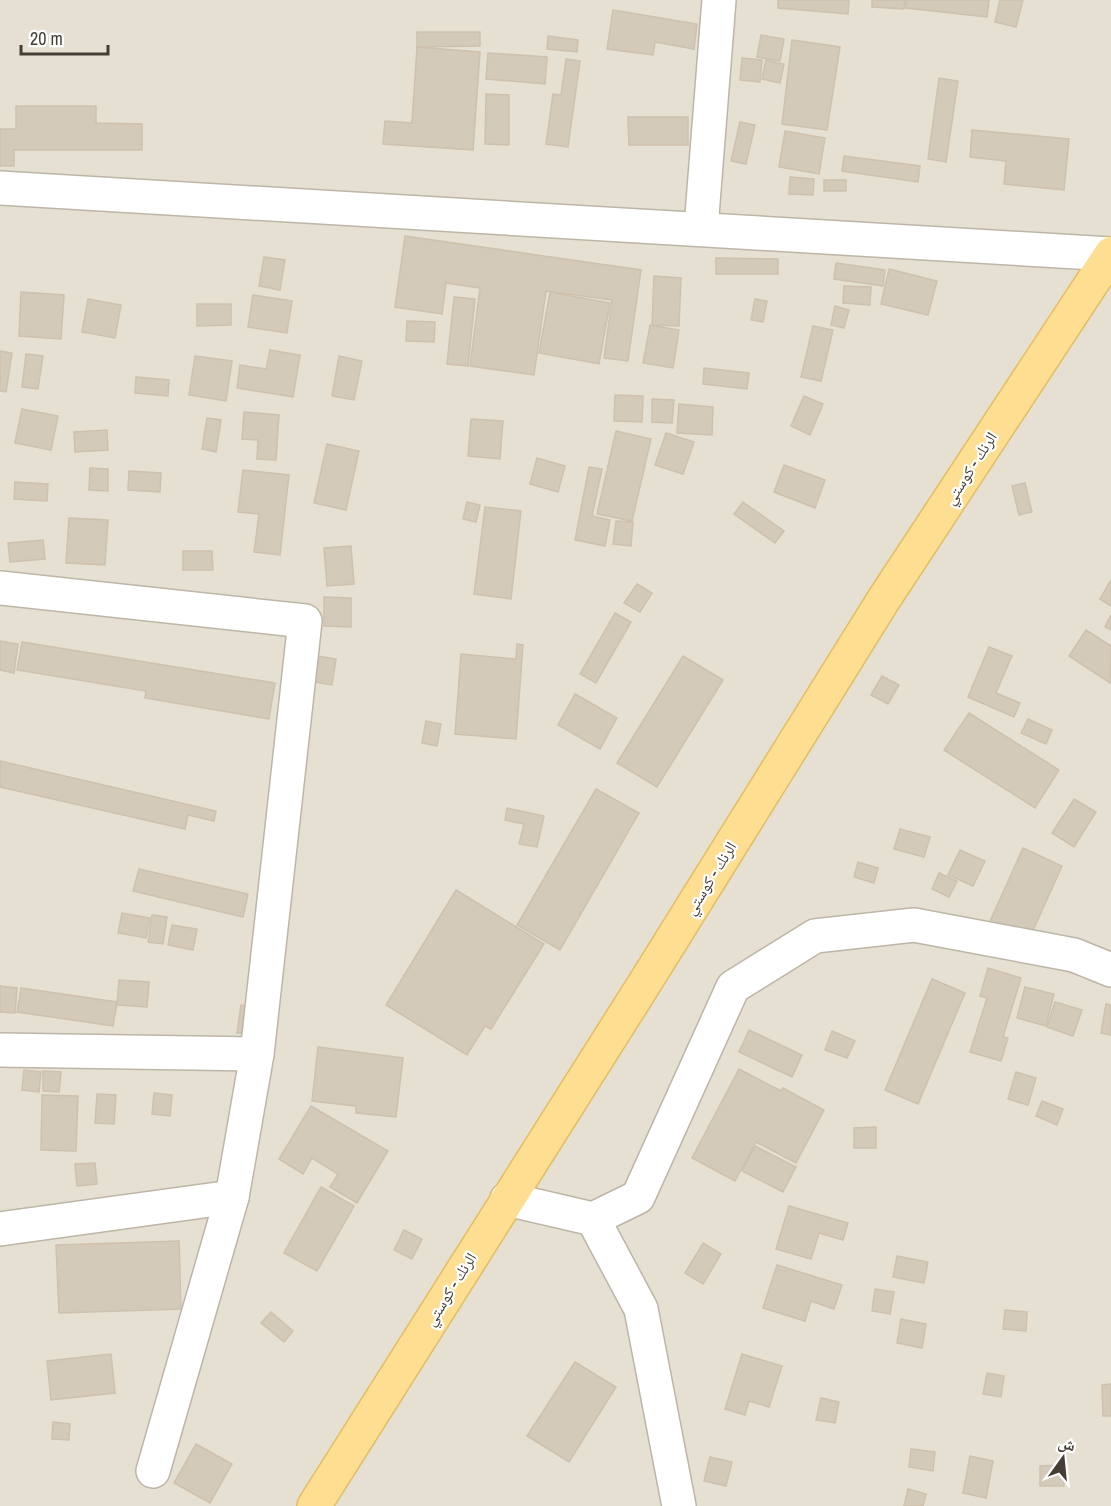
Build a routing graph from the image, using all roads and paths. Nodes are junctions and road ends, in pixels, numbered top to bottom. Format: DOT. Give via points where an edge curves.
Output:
graph roads {
  1 [pos="719,0"];
  2 [pos="0,188"];
  3 [pos="701,228"];
  4 [pos="1111,254"];
  5 [pos="0,588"];
  6 [pos="1111,970"];
  7 [pos="0,1050"];
  8 [pos="256,1054"];
  9 [pos="232,1197"];
  10 [pos="507,1199"];
  11 [pos="593,1219"];
  12 [pos="0,1229"];
  13 [pos="153,1471"];
  14 [pos="314,1506"];
  15 [pos="679,1506"];
  1 -- 3 [label="street"];
  2 -- 3 [label="street"];
  3 -- 4 [label="street"];
  4 -- 10 [label="main road, الرنك - كوستي" via="884,599"];
  5 -- 8 [label="street" via="305,621"];
  6 -- 11 [label="street" via="1074,955 914,925 815,936 733,987 638,1197"];
  7 -- 8 [label="street"];
  8 -- 9 [label="street"];
  9 -- 12 [label="street"];
  9 -- 13 [label="street"];
  10 -- 11 [label="street"];
  10 -- 14 [label="main road, الرنك - كوستي"];
  11 -- 15 [label="street" via="641,1309"];
}
